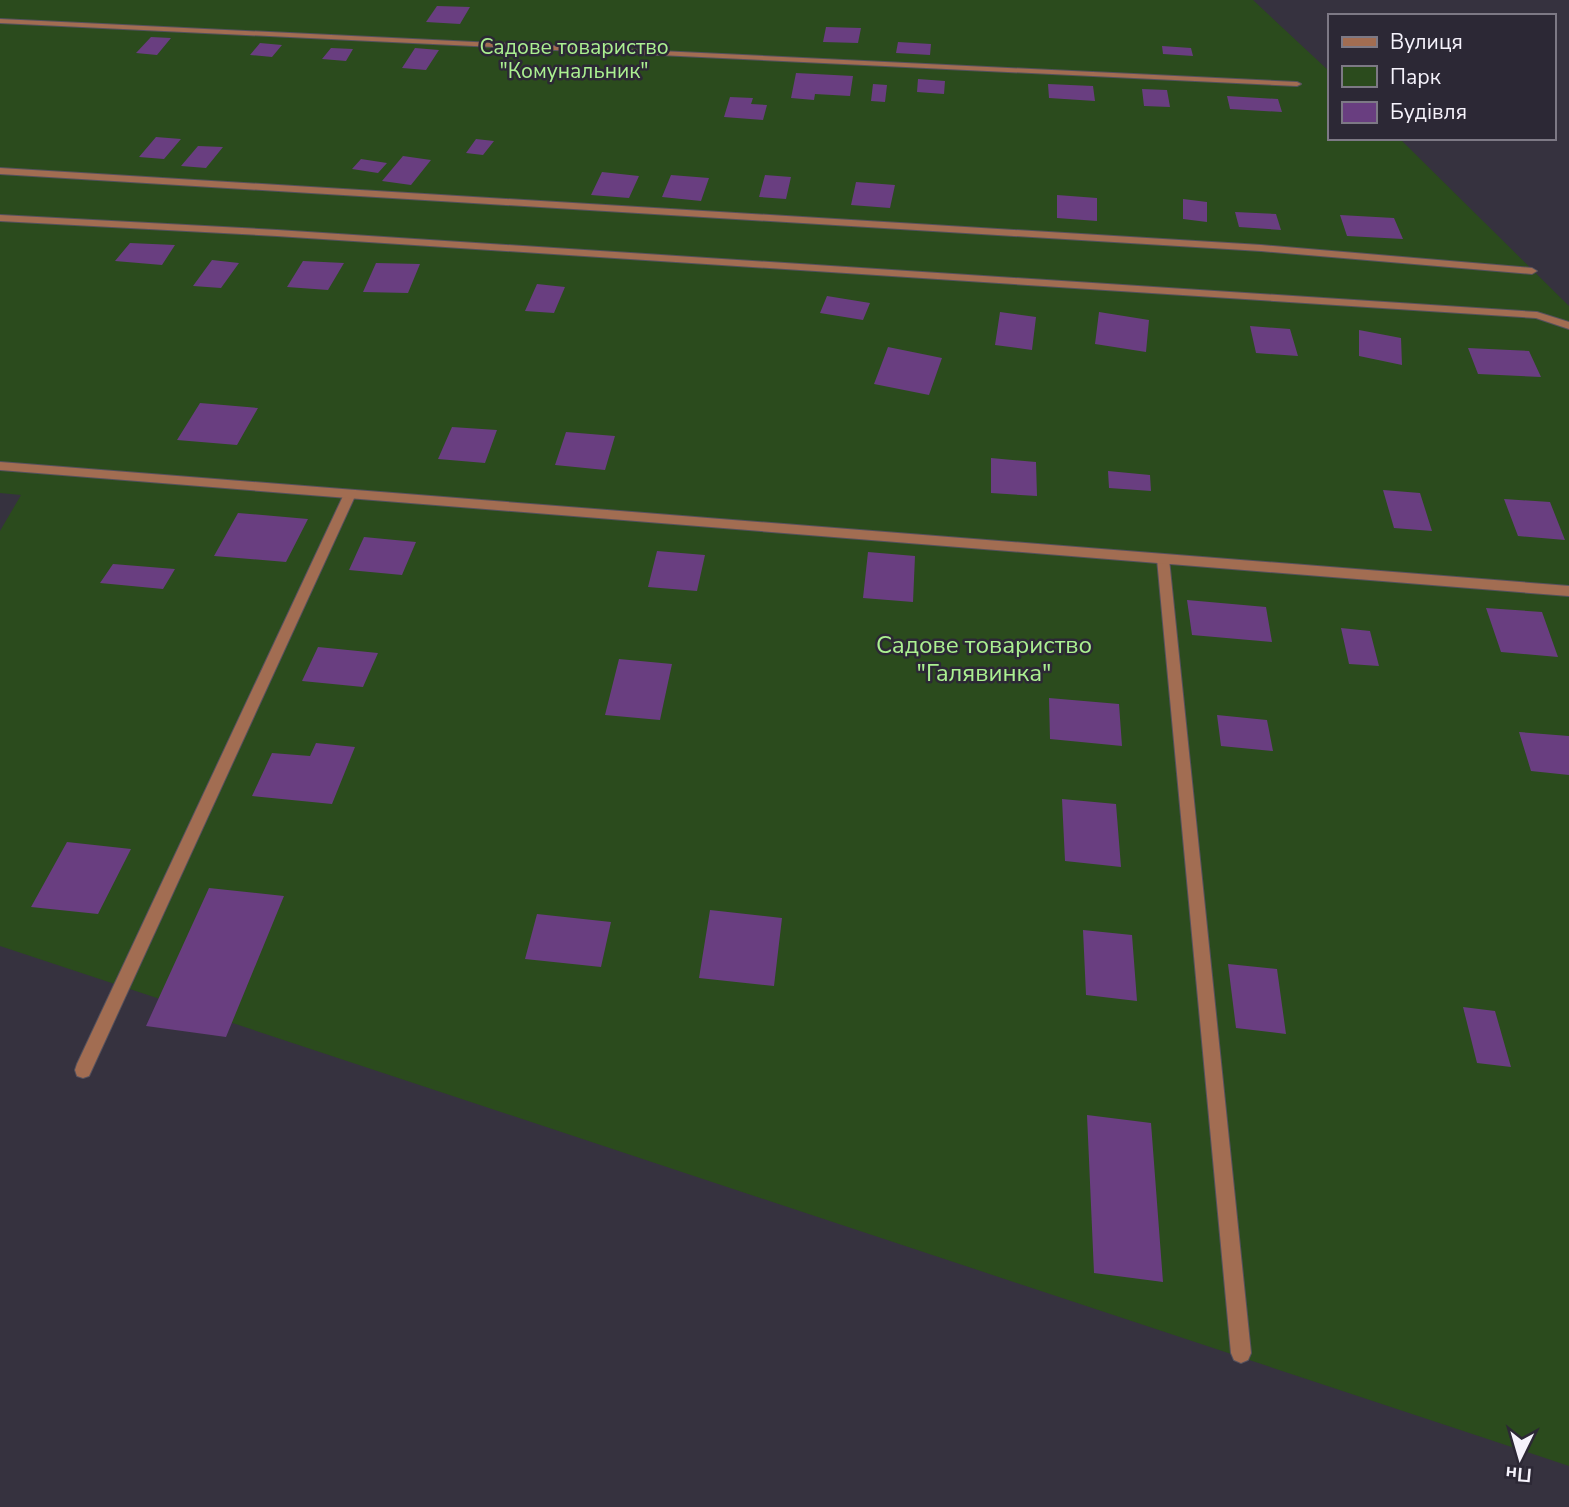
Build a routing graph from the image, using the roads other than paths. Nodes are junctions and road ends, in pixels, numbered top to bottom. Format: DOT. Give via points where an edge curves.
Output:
graph roads {
  1 [pos="0,21"];
  2 [pos="1297,84"];
  3 [pos="0,171"];
  4 [pos="0,218"];
  5 [pos="1532,271"];
  6 [pos="1569,326"];
  7 [pos="0,466"];
  8 [pos="349,494"];
  9 [pos="1163,559"];
  10 [pos="1569,591"];
  11 [pos="83,1070"];
  12 [pos="1241,1353"];
  1 -- 2 [label="street"];
  3 -- 5 [label="street" via="1261,248"];
  4 -- 6 [label="street" via="1537,315"];
  7 -- 8 [label="street"];
  8 -- 9 [label="street"];
  8 -- 11 [label="street"];
  9 -- 10 [label="street"];
  9 -- 12 [label="street"];
}
